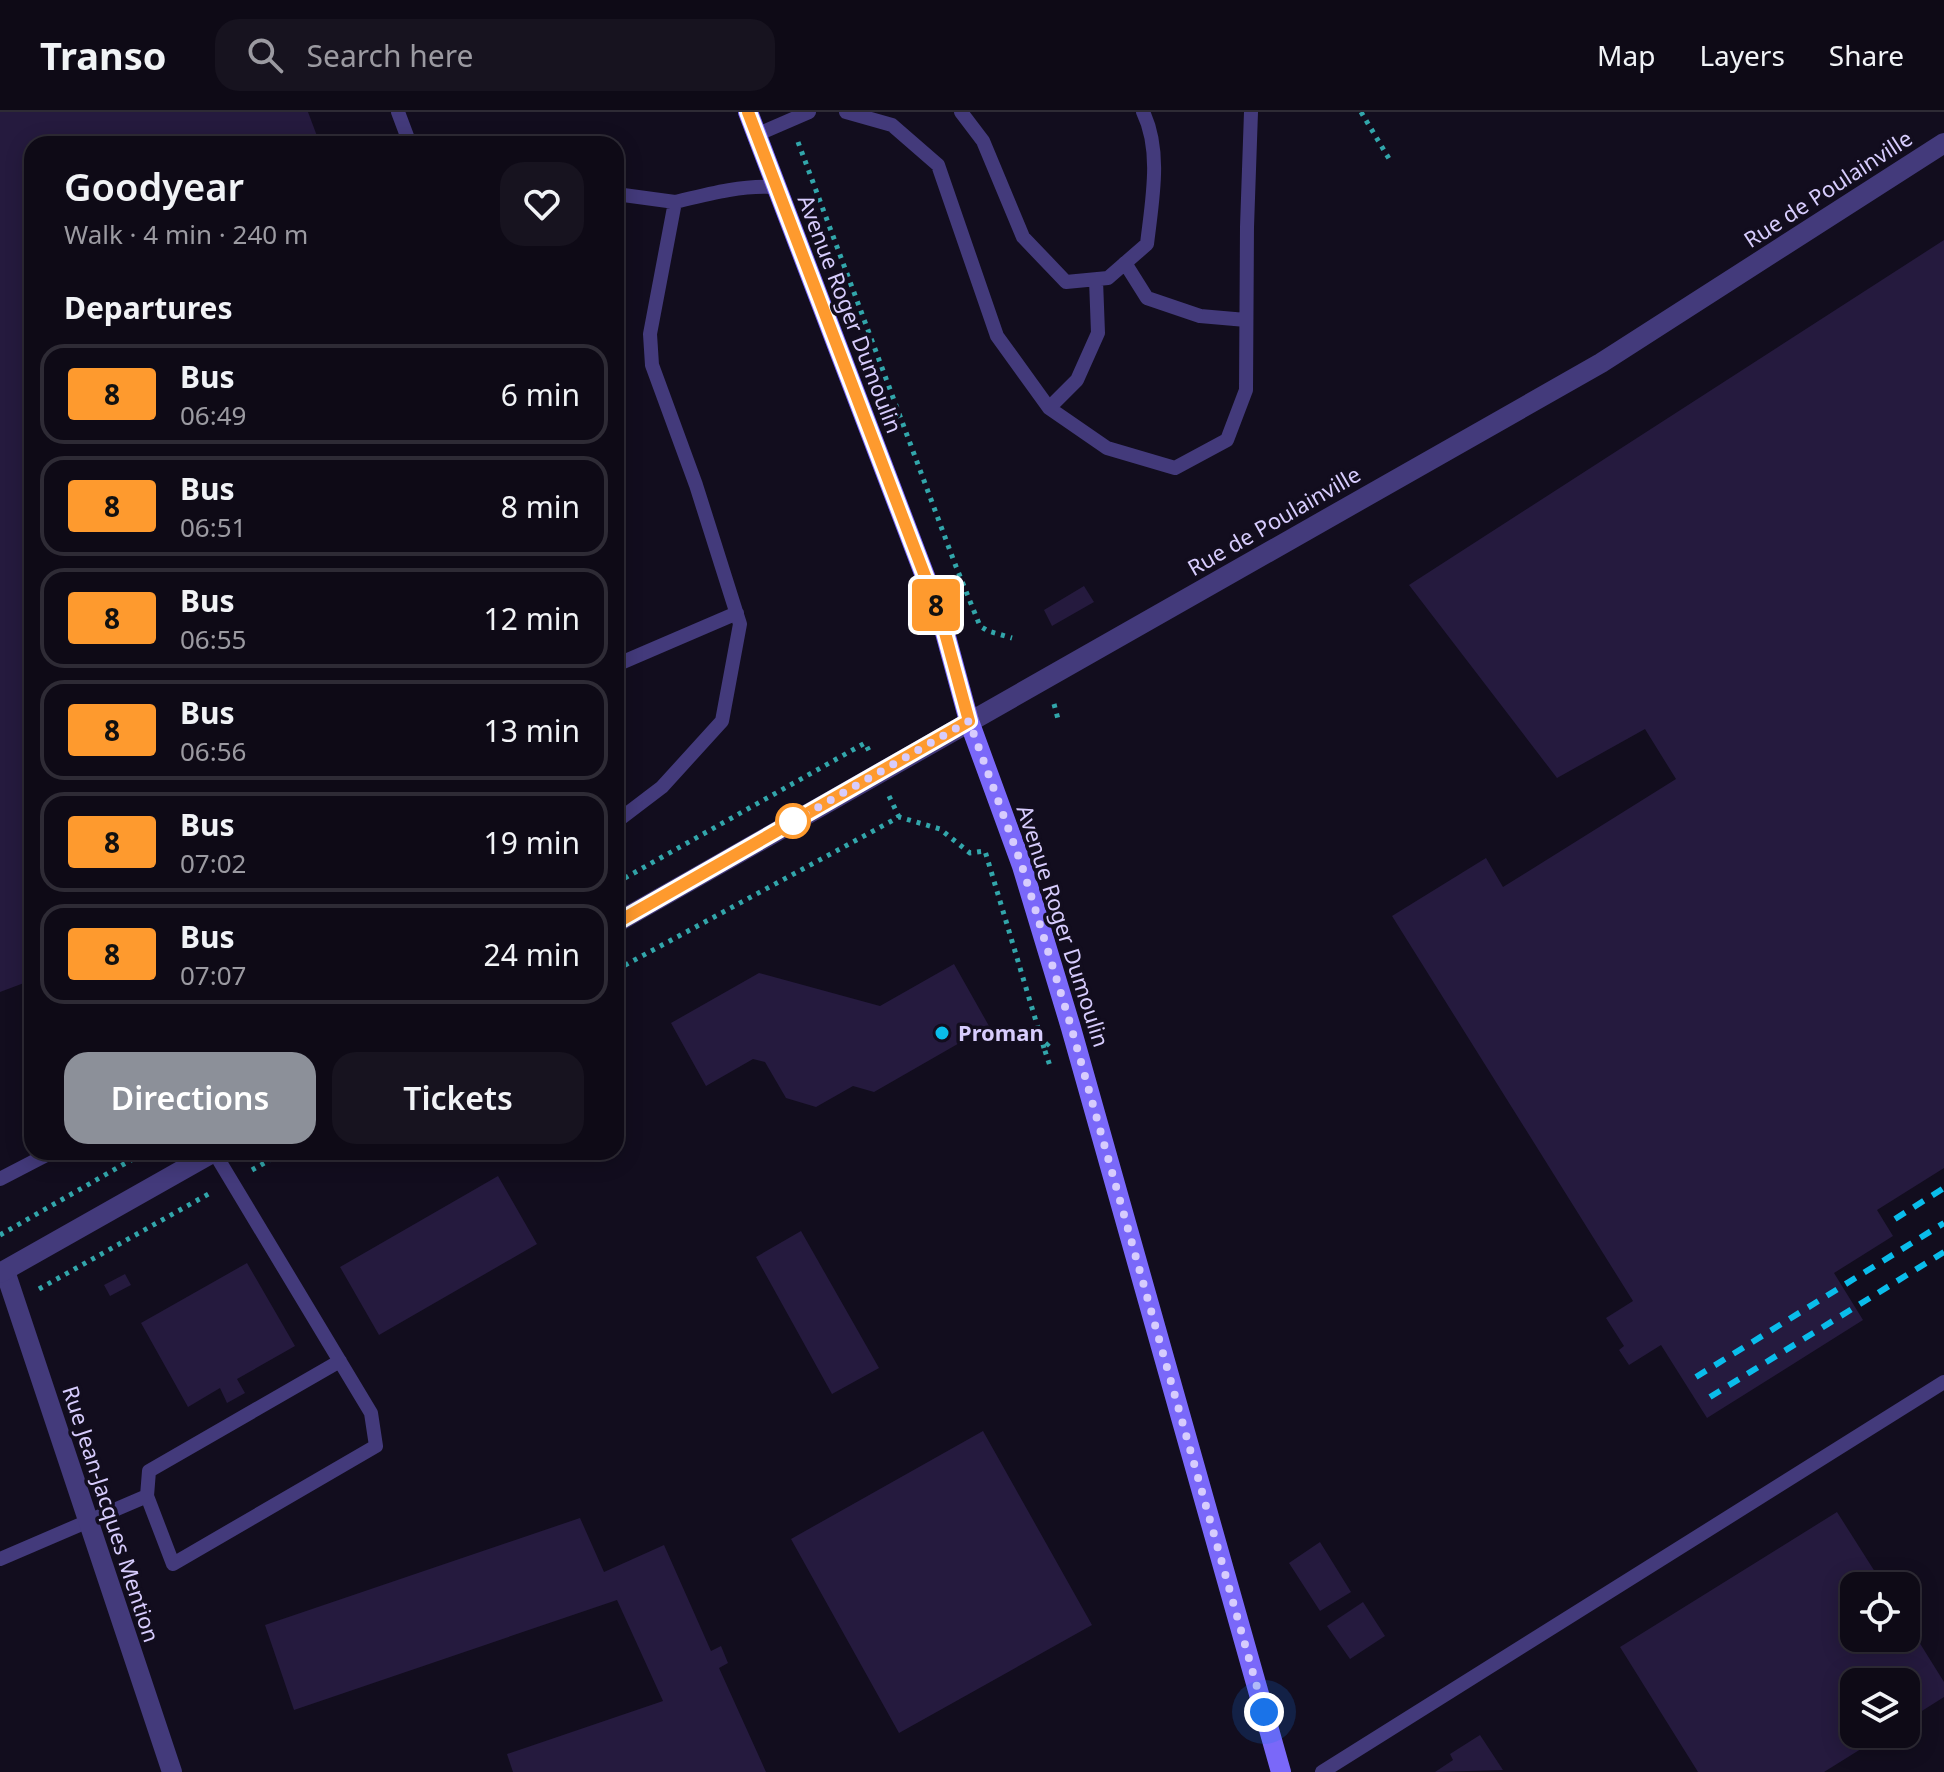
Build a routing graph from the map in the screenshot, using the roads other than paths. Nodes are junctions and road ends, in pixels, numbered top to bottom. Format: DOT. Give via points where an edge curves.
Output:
graph roads {
  1 [pos="398,112"];
  2 [pos="748,112"];
  3 [pos="809,112"];
  4 [pos="846,112"];
  5 [pos="961,112"];
  6 [pos="1143,112"];
  7 [pos="1251,112"];
  8 [pos="756,135"];
  9 [pos="407,136"];
  10 [pos="1944,143"];
  11 [pos="775,187"];
  12 [pos="624,195"];
  13 [pos="675,202"];
  14 [pos="1125,263"];
  15 [pos="1096,280"];
  16 [pos="1246,320"];
  17 [pos="1049,408"];
  18 [pos="737,613"];
  19 [pos="624,662"];
  20 [pos="969,721"];
  21 [pos="624,816"];
  22 [pos="624,918"];
  23 [pos="37,1160"];
  24 [pos="200,1160"];
  25 [pos="219,1160"];
  26 [pos="0,1179"];
  27 [pos="2,1272"];
  28 [pos="340,1361"];
  29 [pos="1944,1382"];
  30 [pos="147,1496"];
  31 [pos="89,1522"];
  32 [pos="0,1559"];
  33 [pos="172,1772"];
  34 [pos="1281,1772"];
  35 [pos="1322,1772"];
  1 -- 9 [label="lane"];
  2 -- 8 [label="main road, Avenue Roger Dumoulin"];
  3 -- 8 [label="lane"];
  4 -- 17 [label="lane" via="892,125 938,165 997,336"];
  5 -- 15 [label="lane" via="983,141 1023,237 1066,282"];
  6 -- 14 [label="lane" via="1151,128 1154,184 1147,244"];
  7 -- 16 [label="lane"];
  8 -- 11 [label="main road, Avenue Roger Dumoulin"];
  10 -- 20 [label="street, Rue de Poulainville" via="1601,363"];
  11 -- 13 [label="lane" via="711,192"];
  11 -- 20 [label="main road, Avenue Roger Dumoulin" via="941,618"];
  12 -- 13 [label="lane"];
  13 -- 18 [label="lane" via="650,334 652,365"];
  14 -- 15 [label="lane" via="1108,278"];
  14 -- 16 [label="lane" via="1147,298 1200,316"];
  15 -- 17 [label="lane" via="1098,333 1077,380"];
  16 -- 17 [label="lane" via="1246,390 1227,440 1175,468 1107,448"];
  18 -- 19 [label="lane"];
  18 -- 21 [label="lane" via="740,624 722,721 662,787"];
  20 -- 22 [label="street, Rue de Poulainville"];
  20 -- 34 [label="main road, Avenue Roger Dumoulin" via="1022,866 1070,1023"];
  23 -- 26 [label="lane"];
  24 -- 27 [label="street"];
  25 -- 28 [label="lane"];
  27 -- 31 [label="street, Rue Jean-Jacques Mention"];
  28 -- 30 [label="lane" via="149,1471"];
  28 -- 30 [label="lane" via="371,1413 376,1446 173,1564"];
  29 -- 35 [label="lane"];
  30 -- 31 [label="lane"];
  31 -- 32 [label="lane"];
  31 -- 33 [label="street, Rue Jean-Jacques Mention"];
}
